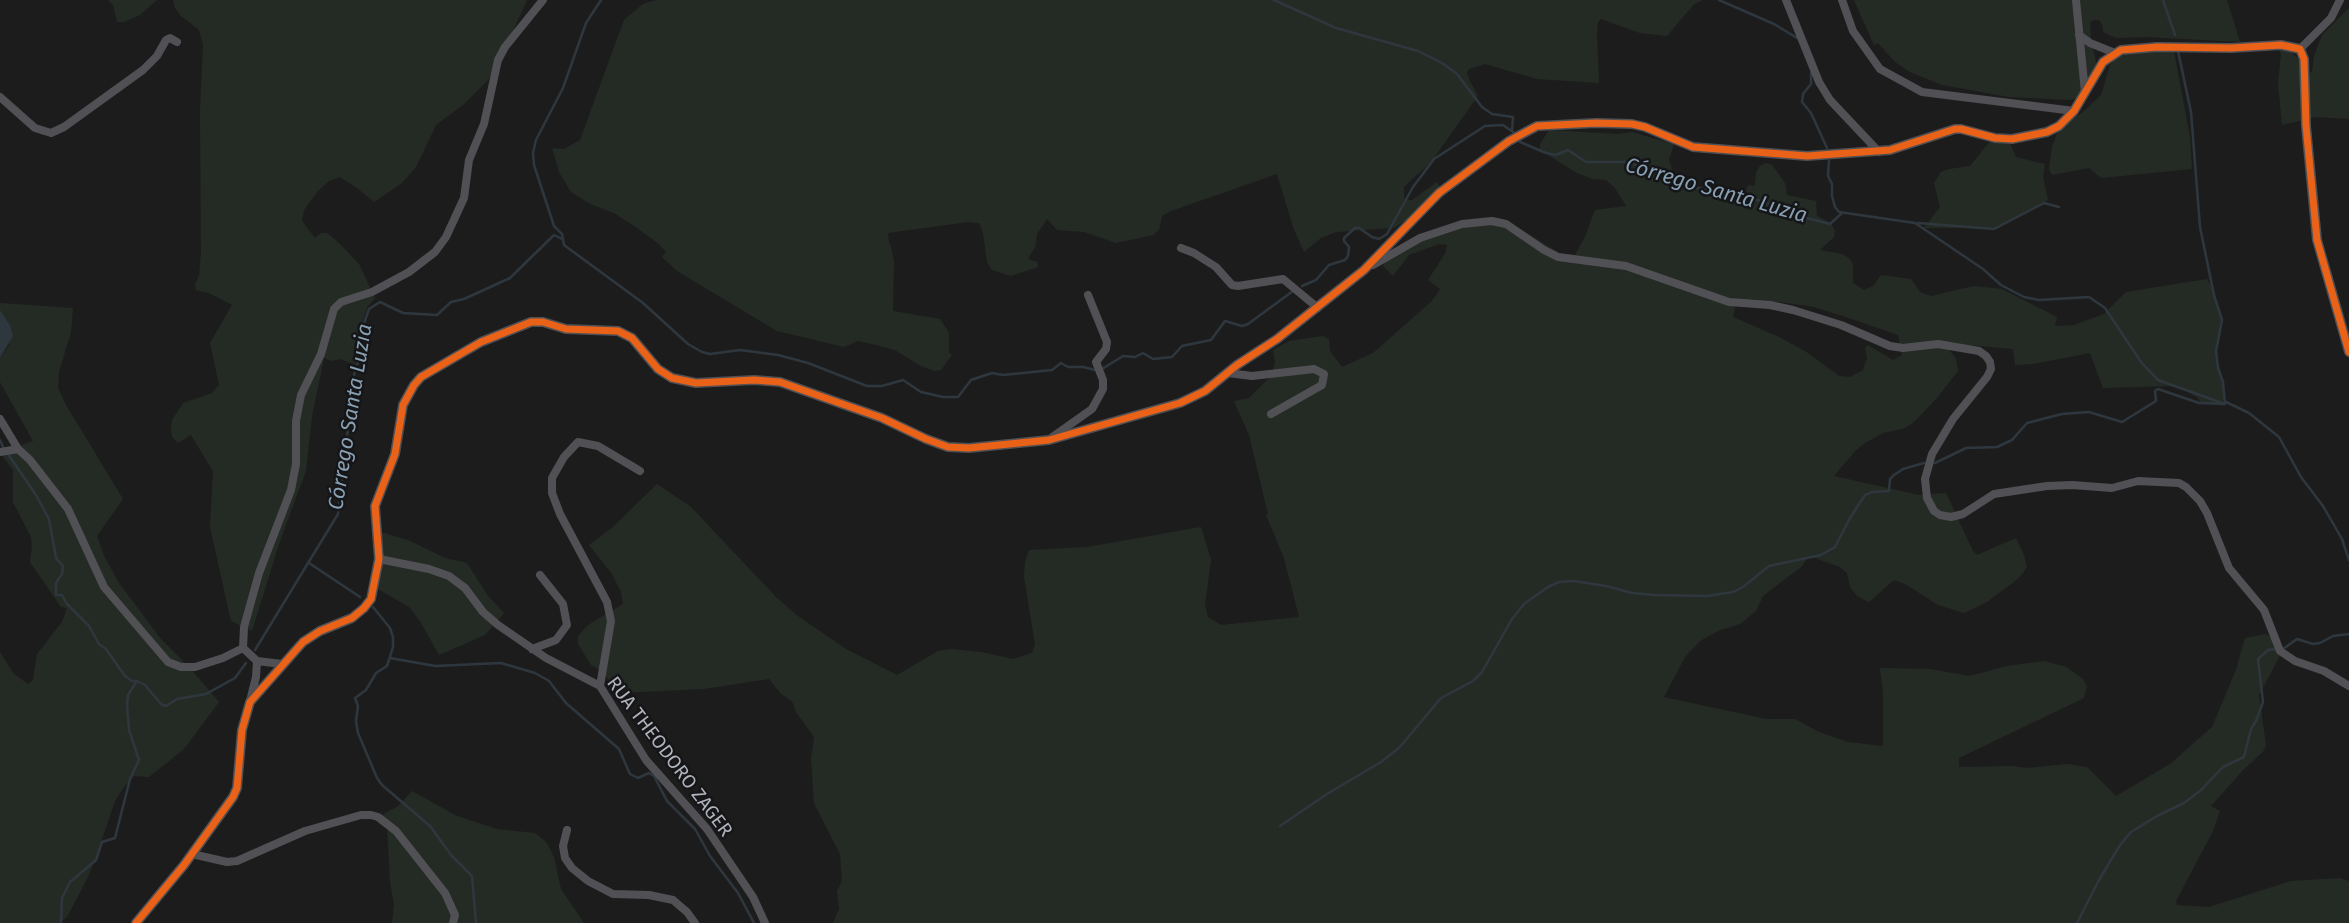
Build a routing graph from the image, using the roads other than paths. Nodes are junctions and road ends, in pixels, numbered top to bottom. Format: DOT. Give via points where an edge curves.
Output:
graph roads {
  1 [pos="543,0"];
  2 [pos="1786,0"];
  3 [pos="1842,0"];
  4 [pos="2076,0"];
  5 [pos="2340,0"];
  6 [pos="2079,35"];
  7 [pos="177,42"];
  8 [pos="2300,49"];
  9 [pos="2115,53"];
  10 [pos="2085,93"];
  11 [pos="0,97"];
  12 [pos="2074,111"];
  13 [pos="1879,152"];
  14 [pos="1181,248"];
  15 [pos="1364,270"];
  16 [pos="1088,295"];
  17 [pos="1318,308"];
  18 [pos="2349,352"];
  19 [pos="1228,373"];
  20 [pos="1271,414"];
  21 [pos="0,419"];
  22 [pos="1049,440"];
  23 [pos="18,449"];
  24 [pos="0,452"];
  25 [pos="640,471"];
  26 [pos="379,559"];
  27 [pos="540,575"];
  28 [pos="243,648"];
  29 [pos="532,649"];
  30 [pos="257,661"];
  31 [pos="282,664"];
  32 [pos="600,686"];
  33 [pos="2349,686"];
  34 [pos="250,702"];
  35 [pos="567,830"];
  36 [pos="192,854"];
  37 [pos="136,923"];
  38 [pos="453,923"];
  39 [pos="695,923"];
  40 [pos="765,923"];
  1 -- 28 [label="street" via="498,60 484,124 469,160 464,198 446,237 409,272 334,309 321,354 301,395 291,490 259,573"];
  2 -- 13 [label="street" via="1830,100"];
  3 -- 12 [label="street" via="1853,31 1880,69 1922,92"];
  4 -- 6 [label="street"];
  5 -- 8 [label="street" via="2331,18"];
  6 -- 9 [label="street"];
  6 -- 10 [label="street"];
  7 -- 11 [label="street" via="166,40 143,70 51,133 35,128"];
  8 -- 9 [label="street" via="2281,45 2157,47"];
  8 -- 18 [label="street" via="2317,240"];
  9 -- 10 [label="street" via="2103,62"];
  10 -- 12 [label="street"];
  12 -- 13 [label="street" via="2054,129 2020,138 1955,129"];
  13 -- 15 [label="street" via="1815,156 1701,148 1632,124 1537,126 1508,141 1439,193"];
  14 -- 17 [label="street" via="1216,267 1232,285 1283,279"];
  15 -- 17 [label="street"];
  15 -- 33 [label="street" via="1420,238 1492,220 1558,257 1626,266 1729,302 1793,310 1890,346 1938,344 1979,351 1991,369 1932,454 1925,479 1934,511 1951,517 1994,494 2047,486 2179,483 2193,492 2203,507 2229,568 2264,610 2280,651"];
  16 -- 22 [label="street" via="1107,342 1096,362 1103,389 1092,409"];
  17 -- 19 [label="street"];
  19 -- 20 [label="street" via="1252,376 1314,369 1324,374 1322,385"];
  19 -- 22 [label="street" via="1193,398"];
  21 -- 23 [label="street"];
  22 -- 26 [label="street" via="947,447 780,382 695,383 672,378 658,369 632,338 618,331 531,322 461,353 421,377 410,391 402,405 395,454 374,506"];
  23 -- 24 [label="street"];
  23 -- 28 [label="street" via="68,509 104,587 168,662 195,667"];
  25 -- 32 [label="street" via="598,446 578,442 552,478 554,501 607,602 611,621"];
  26 -- 29 [label="street, RUA THEODORO ZAGER" via="449,576 483,612"];
  26 -- 31 [label="street" via="364,608 312,635"];
  27 -- 29 [label="street" via="562,604 567,625 556,640"];
  28 -- 30 [label="street"];
  29 -- 32 [label="street, RUA THEODORO ZAGER"];
  30 -- 31 [label="street"];
  30 -- 34 [label="street"];
  31 -- 34 [label="street"];
  32 -- 40 [label="street, RUA THEODORO ZAGER" via="646,760 707,829"];
  34 -- 36 [label="street" via="242,730 237,788"];
  35 -- 39 [label="street" via="565,858 588,881 613,894 673,900"];
  36 -- 37 [label="street"];
  36 -- 38 [label="street" via="237,861 305,831 361,815 379,817 396,831 445,893 455,915"];
}
